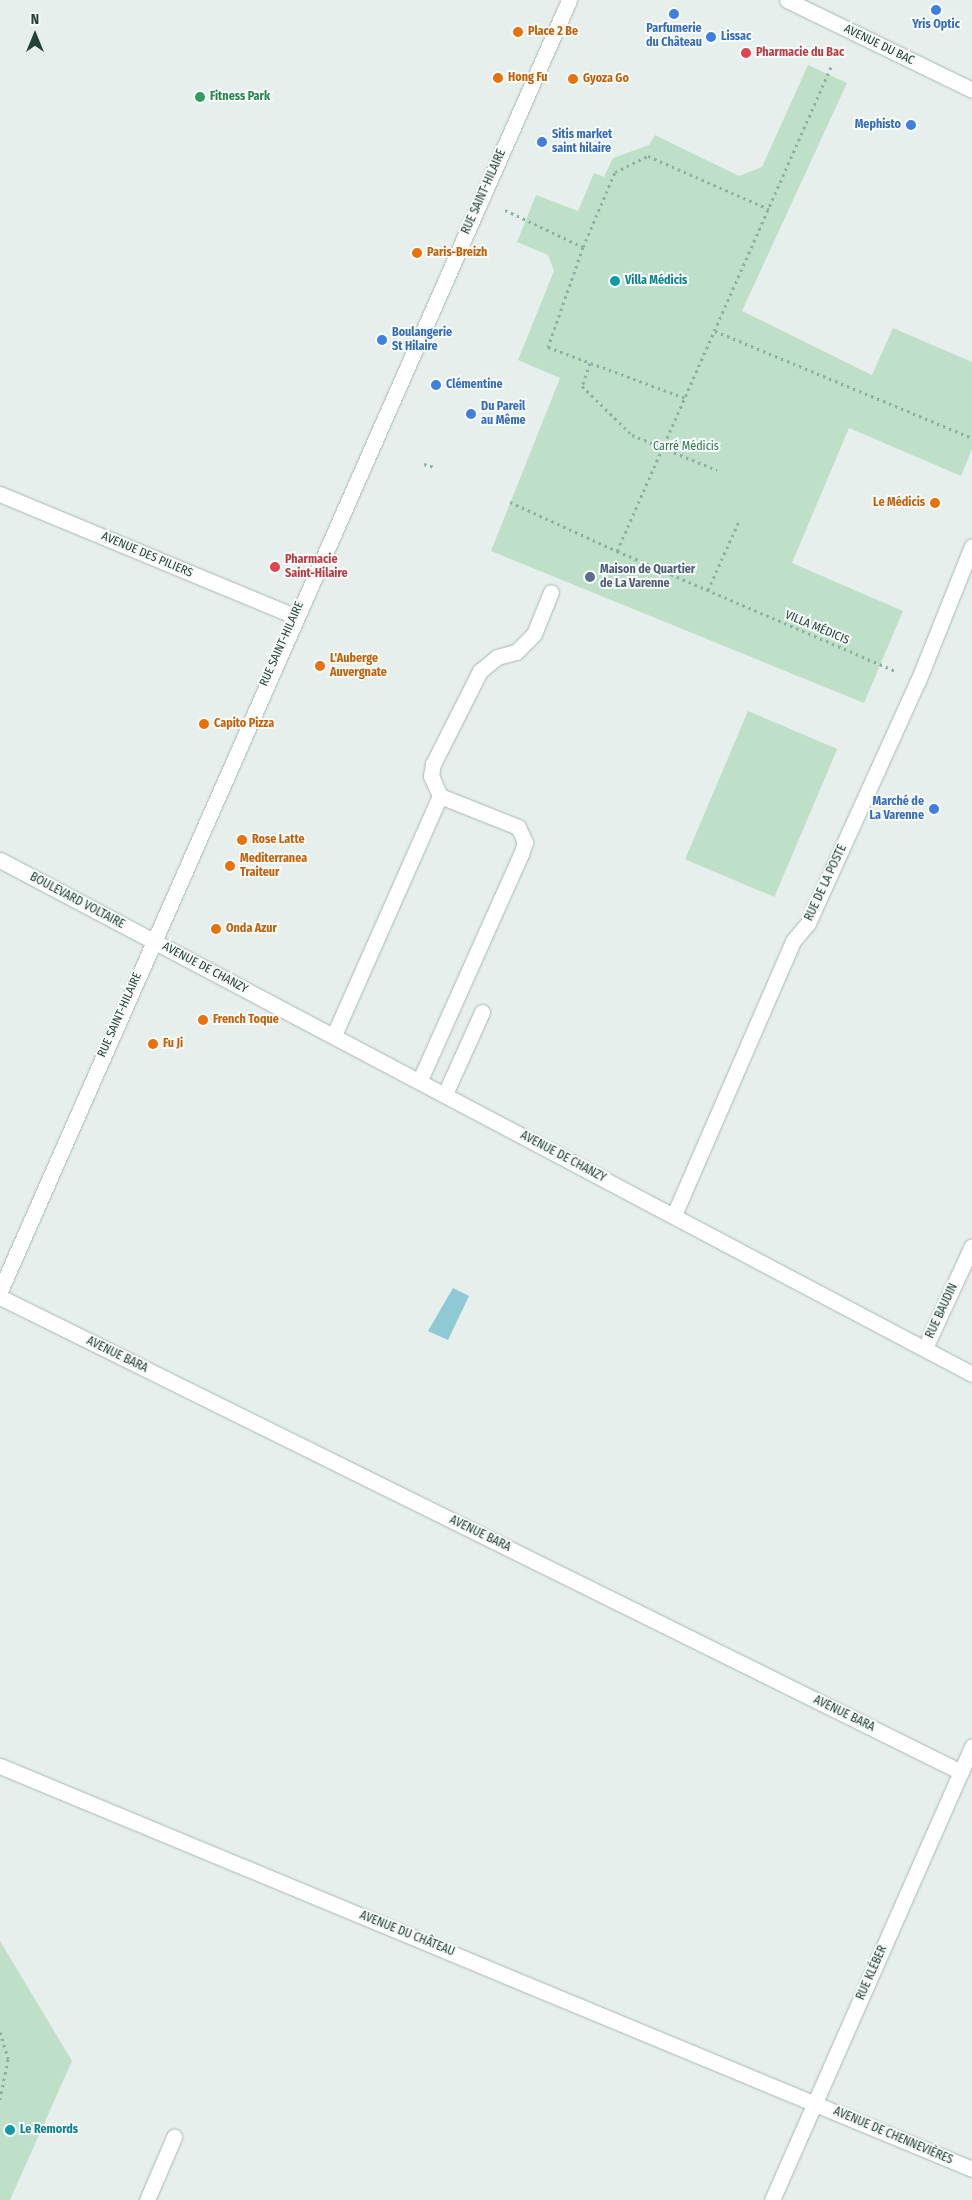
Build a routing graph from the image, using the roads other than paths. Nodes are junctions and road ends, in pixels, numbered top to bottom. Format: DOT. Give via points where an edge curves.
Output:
graph roads {
  1 [pos="569,0"];
  2 [pos="787,0"];
  3 [pos="972,90"];
  4 [pos="0,494"];
  5 [pos="972,546"];
  6 [pos="551,592"];
  7 [pos="294,616"];
  8 [pos="440,796"];
  9 [pos="0,860"];
  10 [pos="154,941"];
  11 [pos="482,1012"];
  12 [pos="334,1035"];
  13 [pos="420,1080"];
  14 [pos="445,1094"];
  15 [pos="674,1215"];
  16 [pos="972,1246"];
  17 [pos="0,1291"];
  18 [pos="0,1297"];
  19 [pos="925,1348"];
  20 [pos="972,1374"];
  21 [pos="972,1746"];
  22 [pos="0,1766"];
  23 [pos="961,1772"];
  24 [pos="814,2102"];
  25 [pos="174,2137"];
  26 [pos="972,2169"];
  27 [pos="147,2200"];
  28 [pos="772,2200"];
  1 -- 7 [label="street, RUE SAINT-HILAIRE" via="379,434"];
  2 -- 3 [label="street, AVENUE DU BAC"];
  4 -- 7 [label="street, AVENUE DES PILIERS"];
  5 -- 15 [label="street, RUE DE LA POSTE" via="918,681 808,923 793,941"];
  6 -- 8 [label="street" via="534,634 516,652 497,657 480,671 433,764 431,776"];
  7 -- 10 [label="street, RUE SAINT-HILAIRE"];
  8 -- 12 [label="street"];
  8 -- 13 [label="street" via="518,826 525,842"];
  9 -- 10 [label="street, BOULEVARD VOLTAIRE"];
  10 -- 12 [label="street, AVENUE DE CHANZY"];
  10 -- 17 [label="street, RUE SAINT-HILAIRE"];
  11 -- 14 [label="street"];
  12 -- 13 [label="street, AVENUE DE CHANZY"];
  13 -- 14 [label="street, AVENUE DE CHANZY"];
  14 -- 15 [label="street, AVENUE DE CHANZY"];
  15 -- 19 [label="street, AVENUE DE CHANZY"];
  16 -- 19 [label="street, RUE BAUDIN"];
  18 -- 23 [label="street, AVENUE BARA"];
  19 -- 20 [label="street, AVENUE DE CHANZY"];
  21 -- 23 [label="street, RUE KLÉBER"];
  22 -- 24 [label="street, AVENUE DU CHÂTEAU"];
  23 -- 24 [label="street, RUE KLÉBER"];
  24 -- 26 [label="street, AVENUE DE CHENNEVIÈRES"];
  24 -- 28 [label="street, RUE KLÉBER"];
  25 -- 27 [label="street"];
}
